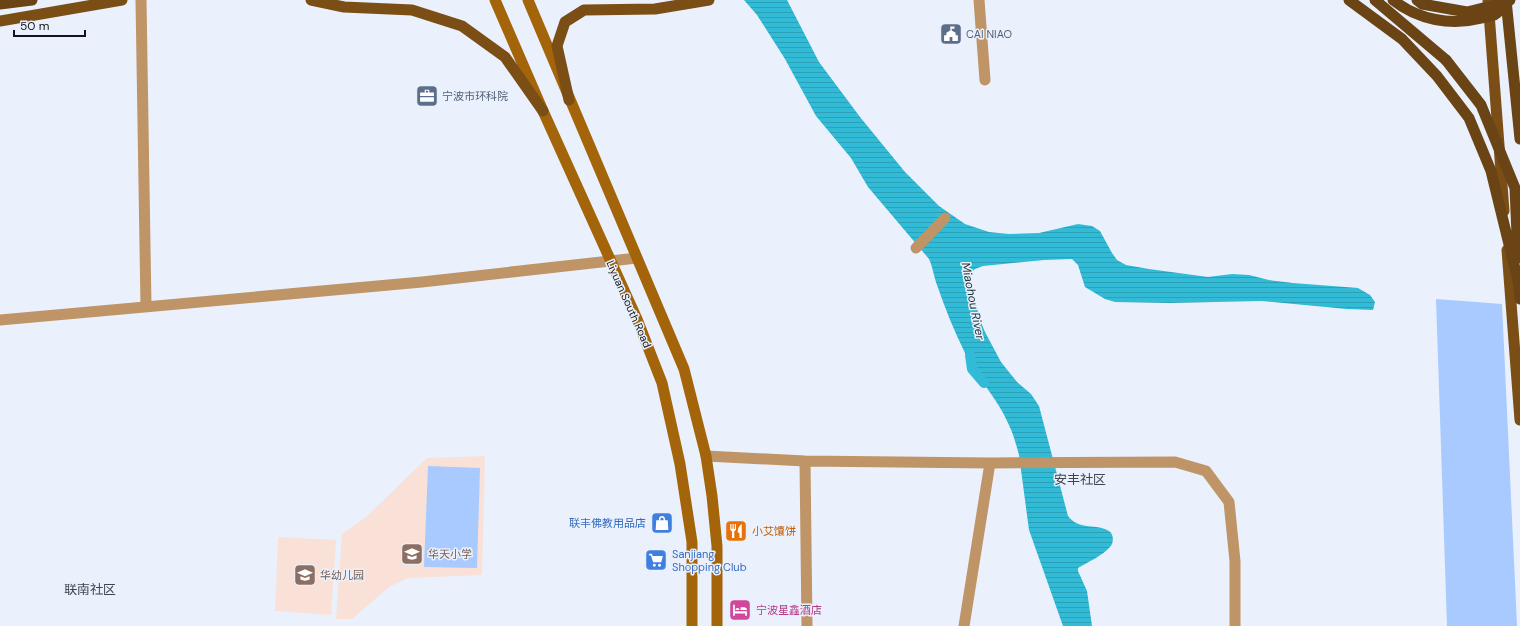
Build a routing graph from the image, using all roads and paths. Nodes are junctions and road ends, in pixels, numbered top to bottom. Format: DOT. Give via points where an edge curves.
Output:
graph roads {
  1 [pos="32,0"];
  2 [pos="122,0"];
  3 [pos="141,0"];
  4 [pos="311,0"];
  5 [pos="495,0"];
  6 [pos="528,0"];
  7 [pos="709,0"];
  8 [pos="979,0"];
  9 [pos="1349,0"];
  10 [pos="1375,0"];
  11 [pos="1393,0"];
  12 [pos="1417,0"];
  13 [pos="1488,0"];
  14 [pos="1507,0"];
  15 [pos="1510,0"];
  16 [pos="0,4"];
  17 [pos="0,21"];
  18 [pos="985,80"];
  19 [pos="569,100"];
  20 [pos="543,111"];
  21 [pos="1520,139"];
  22 [pos="945,218"];
  23 [pos="916,248"];
  24 [pos="637,258"];
  25 [pos="611,262"];
  26 [pos="1518,281"];
  27 [pos="1520,299"];
  28 [pos="146,307"];
  29 [pos="0,320"];
  30 [pos="1520,420"];
  31 [pos="706,456"];
  32 [pos="805,461"];
  33 [pos="988,462"];
  34 [pos="692,626"];
  35 [pos="717,626"];
  36 [pos="807,626"];
  37 [pos="964,626"];
  38 [pos="1235,626"];
  1 -- 16 [label="highway"];
  2 -- 17 [label="main road"];
  3 -- 28 [label="street"];
  4 -- 20 [label="main road" via="344,8 412,10 462,26 505,57"];
  5 -- 20 [label="main road, Liyuan South Road"];
  6 -- 19 [label="main road"];
  7 -- 19 [label="main road" via="654,9 584,10 566,22 557,46"];
  8 -- 18 [label="street"];
  9 -- 26 [label="highway, bridge" via="1402,39 1438,76 1469,118 1492,172"];
  10 -- 26 [label="highway, bridge" via="1446,60 1481,105 1515,188"];
  11 -- 15 [label="highway, bridge" via="1404,9 1428,18 1452,22 1495,15"];
  12 -- 14 [label="highway, bridge" via="1422,4 1467,12"];
  13 -- 30 [label="main road"];
  14 -- 21 [label="highway"];
  19 -- 24 [label="main road"];
  20 -- 25 [label="main road, Liyuan South Road"];
  22 -- 23 [label="street"];
  24 -- 25 [label="street"];
  24 -- 31 [label="main road" via="684,369"];
  25 -- 28 [label="street"];
  25 -- 34 [label="main road, Liyuan South Road" via="662,383 680,464 692,542"];
  26 -- 27 [label="highway"];
  28 -- 29 [label="street"];
  31 -- 32 [label="street"];
  31 -- 35 [label="main road" via="717,546"];
  32 -- 33 [label="street"];
  32 -- 36 [label="street"];
  33 -- 37 [label="street"];
  33 -- 38 [label="street" via="1175,462 1206,471 1229,502 1235,561"];
}
